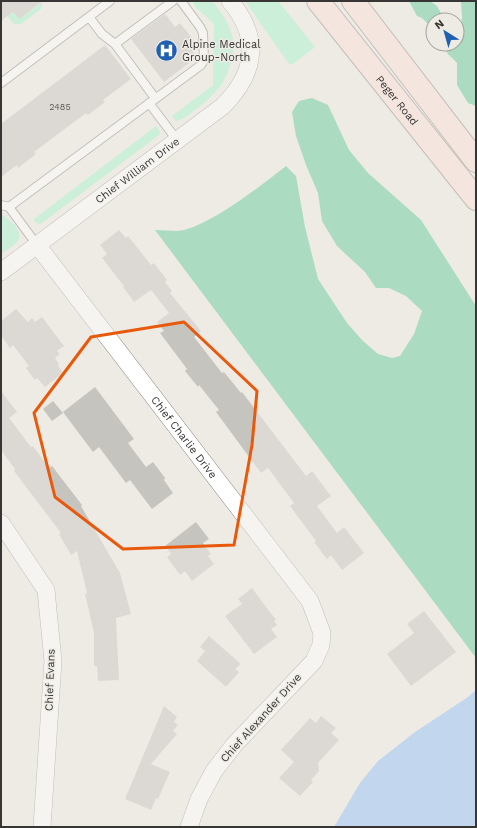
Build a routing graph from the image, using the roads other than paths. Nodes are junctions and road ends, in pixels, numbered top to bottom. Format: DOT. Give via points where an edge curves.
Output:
graph roads {
  1 [pos="110,1"];
  2 [pos="173,1"];
  3 [pos="180,1"];
  4 [pos="230,1"];
  5 [pos="318,1"];
  6 [pos="353,1"];
  7 [pos="89,17"];
  8 [pos="115,44"];
  9 [pos="1,83"];
  10 [pos="152,101"];
  11 [pos="177,140"];
  12 [pos="476,161"];
  13 [pos="476,199"];
  14 [pos="5,206"];
  15 [pos="37,245"];
  16 [pos="1,272"];
  17 [pos="1,523"];
  18 [pos="322,633"];
  19 [pos="42,827"];
  20 [pos="189,827"];
  1 -- 7 [label="lane"];
  2 -- 8 [label="lane"];
  3 -- 10 [label="lane" via="203,33 204,60 201,65"];
  4 -- 11 [label="street, Chief William Drive" via="241,15 250,39 251,52 246,74 241,86 223,106"];
  5 -- 13 [label="main road, Peger Road"];
  6 -- 12 [label="main road"];
  7 -- 8 [label="lane" via="102,34"];
  7 -- 9 [label="lane"];
  8 -- 10 [label="lane"];
  10 -- 11 [label="lane"];
  10 -- 14 [label="lane"];
  11 -- 15 [label="street, Chief William Drive"];
  14 -- 15 [label="lane"];
  15 -- 16 [label="street, Chief William Drive"];
  15 -- 18 [label="street, Chief Charlie Drive" via="310,601"];
  17 -- 19 [label="street, Chief Evans" via="46,590 53,662"];
  18 -- 20 [label="street, Chief Alexander Drive" via="321,645 314,661 234,745 214,771 199,799"];
}
